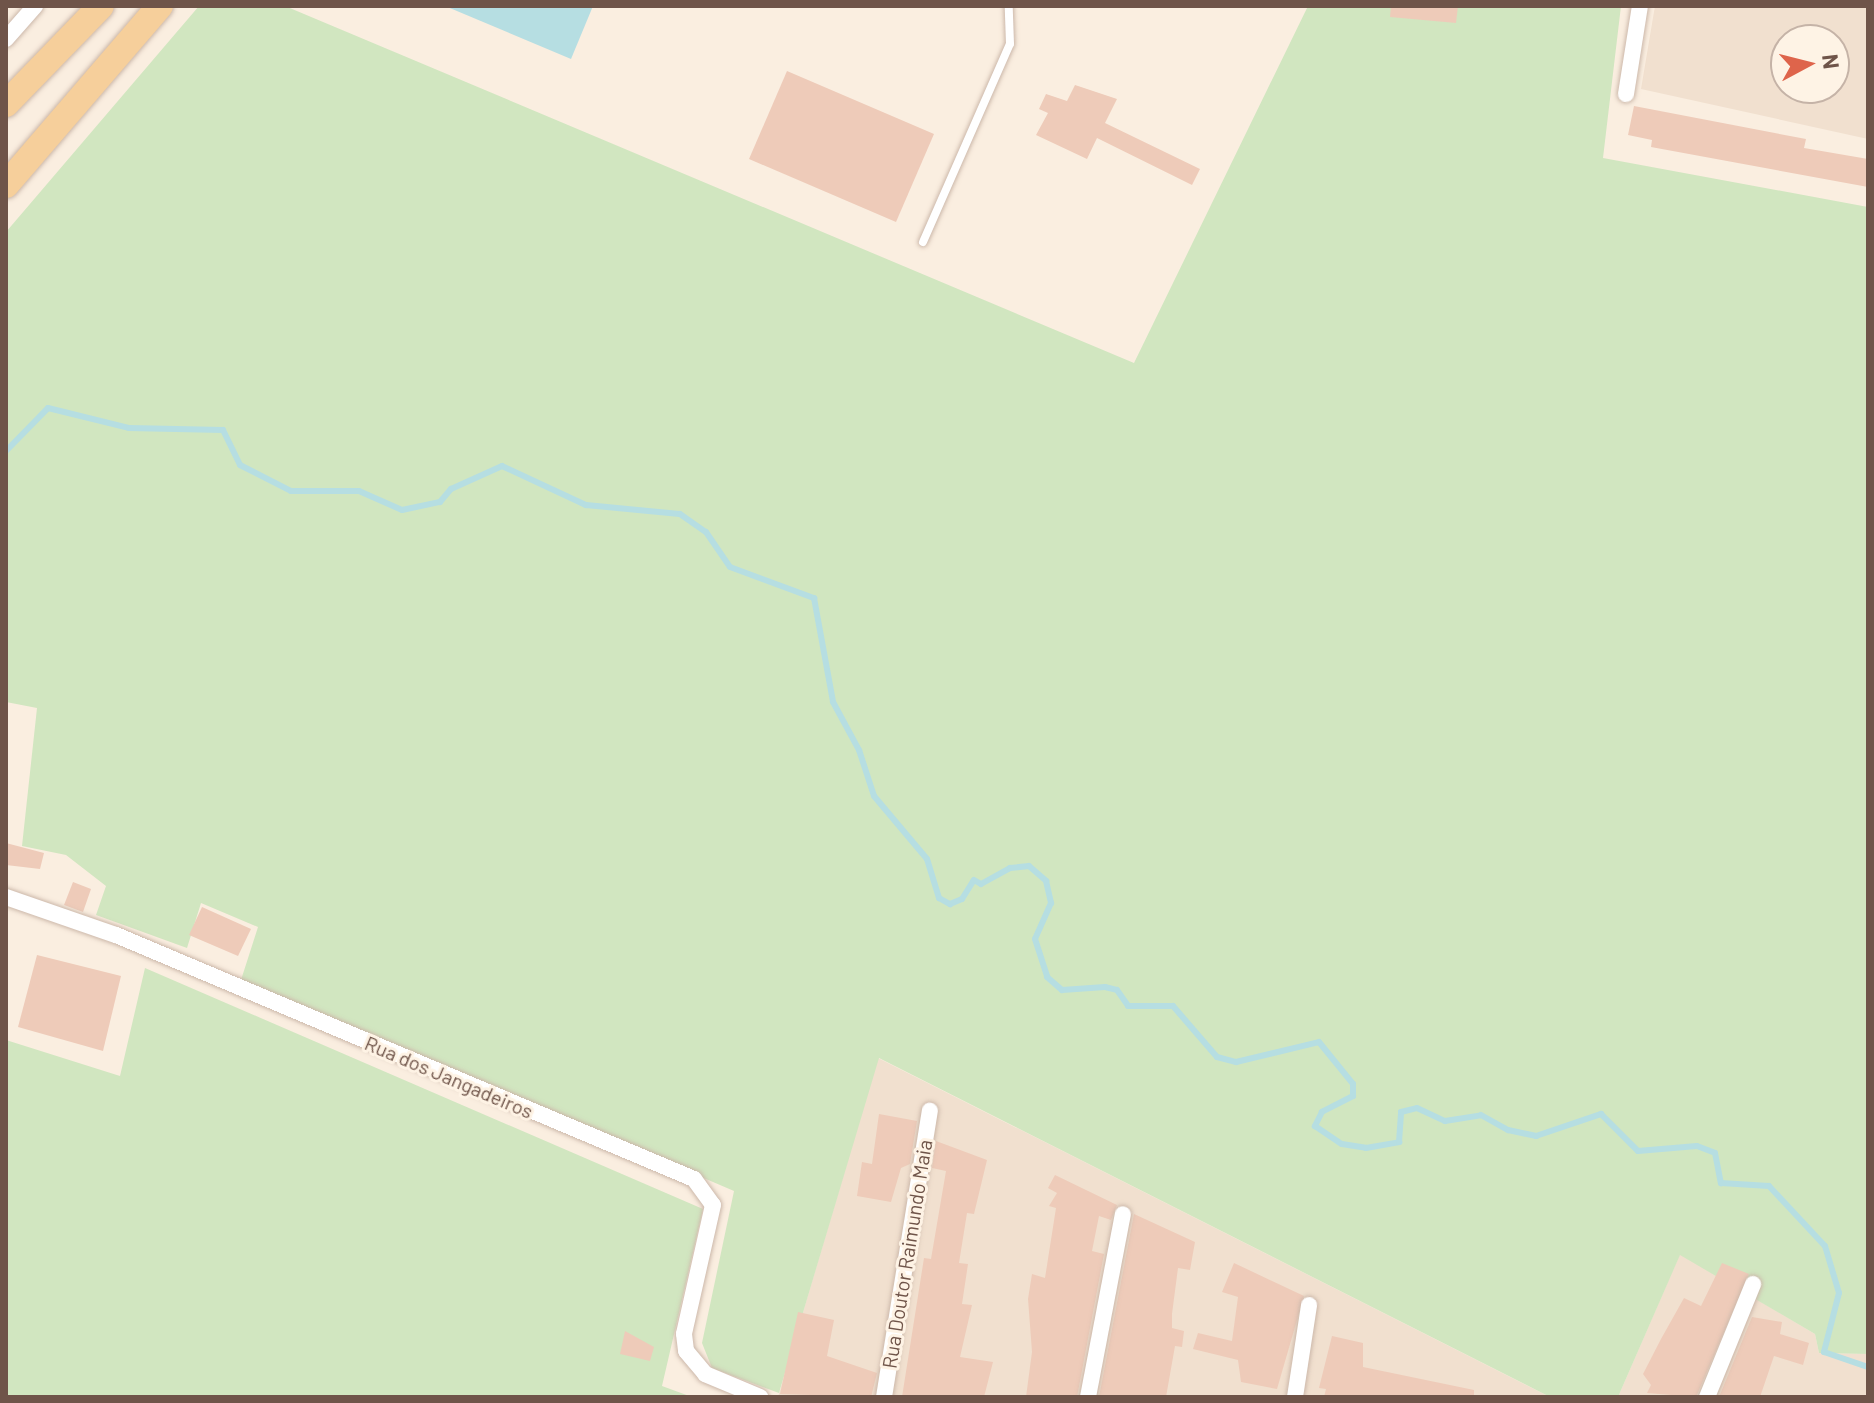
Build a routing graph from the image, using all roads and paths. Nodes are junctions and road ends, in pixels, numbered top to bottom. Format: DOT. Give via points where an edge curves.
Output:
graph roads {
  1 [pos="35,6"];
  2 [pos="101,6"];
  3 [pos="160,6"];
  4 [pos="1009,6"];
  5 [pos="1640,6"];
  6 [pos="6,39"];
  7 [pos="1626,94"];
  8 [pos="6,104"];
  9 [pos="6,185"];
  10 [pos="923,242"];
  11 [pos="6,897"];
  12 [pos="930,1111"];
  13 [pos="1123,1214"];
  14 [pos="1753,1284"];
  15 [pos="1309,1305"];
  16 [pos="760,1397"];
  17 [pos="884,1397"];
  18 [pos="1088,1397"];
  19 [pos="1295,1397"];
  20 [pos="1707,1397"];
  1 -- 6 [label="street"];
  2 -- 8 [label="main road"];
  3 -- 9 [label="main road"];
  4 -- 10 [label="lane" via="1010,44"];
  5 -- 7 [label="street"];
  11 -- 16 [label="street, Rua dos Jangadeiros" via="116,935 694,1179 708,1193 712,1221 684,1334 692,1364"];
  12 -- 17 [label="street, Rua Doutor Raimundo Maia"];
  13 -- 18 [label="street"];
  14 -- 20 [label="street"];
  15 -- 19 [label="street"];
}
